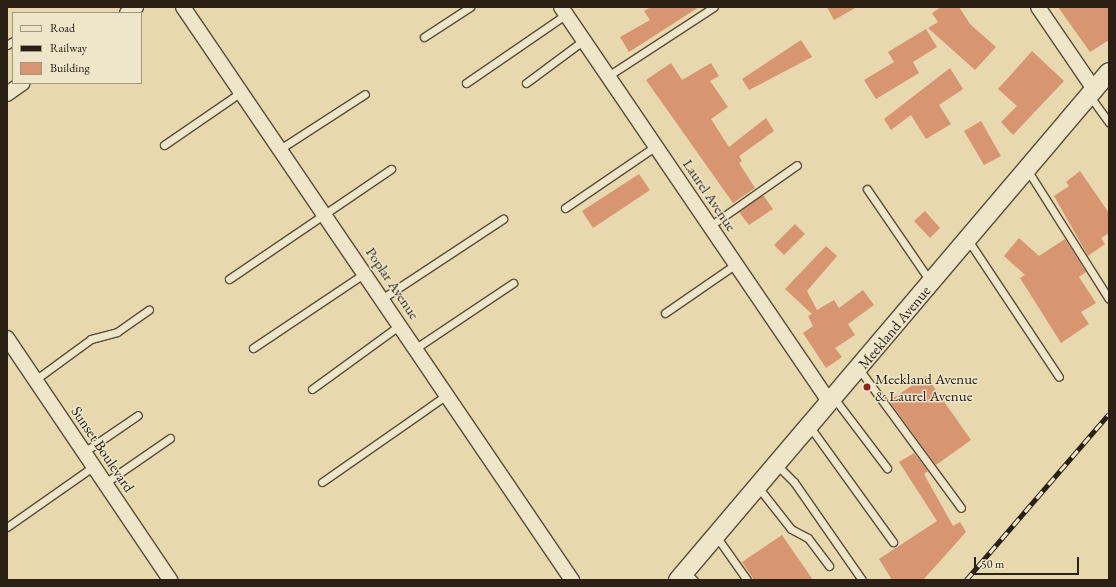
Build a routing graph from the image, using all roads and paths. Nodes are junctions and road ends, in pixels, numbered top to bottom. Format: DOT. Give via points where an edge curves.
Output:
graph roads {
  1 [pos="183,7"];
  2 [pos="470,7"];
  3 [pos="714,7"];
  4 [pos="1038,7"];
  5 [pos="563,11"];
  6 [pos="424,37"];
  7 [pos="584,40"];
  8 [pos="1109,72"];
  9 [pos="608,76"];
  10 [pos="466,83"];
  11 [pos="22,84"];
  12 [pos="526,84"];
  13 [pos="241,92"];
  14 [pos="1091,92"];
  15 [pos="7,94"];
  16 [pos="365,94"];
  17 [pos="1109,123"];
  18 [pos="164,145"];
  19 [pos="656,146"];
  20 [pos="280,149"];
  21 [pos="796,165"];
  22 [pos="391,169"];
  23 [pos="1028,171"];
  24 [pos="867,189"];
  25 [pos="565,208"];
  26 [pos="324,213"];
  27 [pos="502,219"];
  28 [pos="710,226"];
  29 [pos="968,240"];
  30 [pos="736,264"];
  31 [pos="365,273"];
  32 [pos="229,280"];
  33 [pos="513,283"];
  34 [pos="932,283"];
  35 [pos="383,298"];
  36 [pos="1109,299"];
  37 [pos="149,310"];
  38 [pos="665,313"];
  39 [pos="401,325"];
  40 [pos="7,338"];
  41 [pos="254,348"];
  42 [pos="416,348"];
  43 [pos="859,369"];
  44 [pos="1059,377"];
  45 [pos="35,380"];
  46 [pos="312,389"];
  47 [pos="448,394"];
  48 [pos="832,401"];
  49 [pos="138,416"];
  50 [pos="810,427"];
  51 [pos="170,438"];
  52 [pos="84,452"];
  53 [pos="778,465"];
  54 [pos="94,466"];
  55 [pos="887,468"];
  56 [pos="322,482"];
  57 [pos="105,483"];
  58 [pos="758,487"];
  59 [pos="961,508"];
  60 [pos="7,527"];
  61 [pos="716,536"];
  62 [pos="893,542"];
  63 [pos="829,566"];
  64 [pos="685,577"];
  65 [pos="170,580"];
  66 [pos="572,580"];
  67 [pos="747,580"];
  68 [pos="862,580"];
  1 -- 13 [label="street, Poplar Avenue"];
  2 -- 6 [label="lane"];
  3 -- 9 [label="lane"];
  4 -- 14 [label="street"];
  5 -- 7 [label="street, Laurel Avenue"];
  5 -- 10 [label="lane"];
  7 -- 9 [label="street, Laurel Avenue"];
  7 -- 12 [label="lane"];
  8 -- 14 [label="street, Meekland Avenue"];
  9 -- 19 [label="street, Laurel Avenue"];
  11 -- 15 [label="street"];
  13 -- 18 [label="lane"];
  13 -- 20 [label="street, Poplar Avenue"];
  14 -- 17 [label="lane"];
  14 -- 23 [label="street, Meekland Avenue"];
  16 -- 20 [label="lane"];
  19 -- 25 [label="lane"];
  19 -- 28 [label="street, Laurel Avenue"];
  20 -- 26 [label="street, Poplar Avenue"];
  21 -- 28 [label="lane"];
  22 -- 26 [label="lane"];
  23 -- 29 [label="street, Meekland Avenue"];
  23 -- 36 [label="lane"];
  24 -- 34 [label="lane"];
  26 -- 31 [label="street, Poplar Avenue"];
  26 -- 32 [label="lane"];
  27 -- 35 [label="lane"];
  28 -- 30 [label="street, Laurel Avenue"];
  29 -- 34 [label="street, Meekland Avenue"];
  29 -- 44 [label="lane"];
  30 -- 38 [label="lane"];
  30 -- 48 [label="street, Laurel Avenue"];
  31 -- 35 [label="street, Poplar Avenue"];
  31 -- 41 [label="lane"];
  33 -- 42 [label="lane"];
  34 -- 43 [label="street, Meekland Avenue"];
  35 -- 39 [label="street, Poplar Avenue"];
  37 -- 45 [label="lane" via="117,332 91,339"];
  39 -- 42 [label="street, Poplar Avenue"];
  39 -- 46 [label="lane"];
  40 -- 45 [label="street, Sunset Boulevard"];
  42 -- 47 [label="street, Poplar Avenue"];
  43 -- 48 [label="street, Meekland Avenue"];
  43 -- 59 [label="lane"];
  45 -- 52 [label="street, Sunset Boulevard"];
  47 -- 56 [label="lane"];
  47 -- 66 [label="street, Poplar Avenue"];
  48 -- 50 [label="street, Meekland Avenue"];
  48 -- 55 [label="lane"];
  49 -- 52 [label="lane"];
  50 -- 53 [label="street, Meekland Avenue"];
  50 -- 62 [label="lane"];
  51 -- 57 [label="lane"];
  52 -- 54 [label="street, Sunset Boulevard"];
  53 -- 58 [label="street, Meekland Avenue"];
  53 -- 68 [label="lane" via="794,482"];
  54 -- 57 [label="street, Sunset Boulevard"];
  54 -- 60 [label="lane"];
  57 -- 65 [label="street, Sunset Boulevard"];
  58 -- 61 [label="street, Meekland Avenue"];
  58 -- 63 [label="lane" via="791,529 808,538"];
  61 -- 64 [label="street, Meekland Avenue"];
  61 -- 67 [label="lane"];
}
